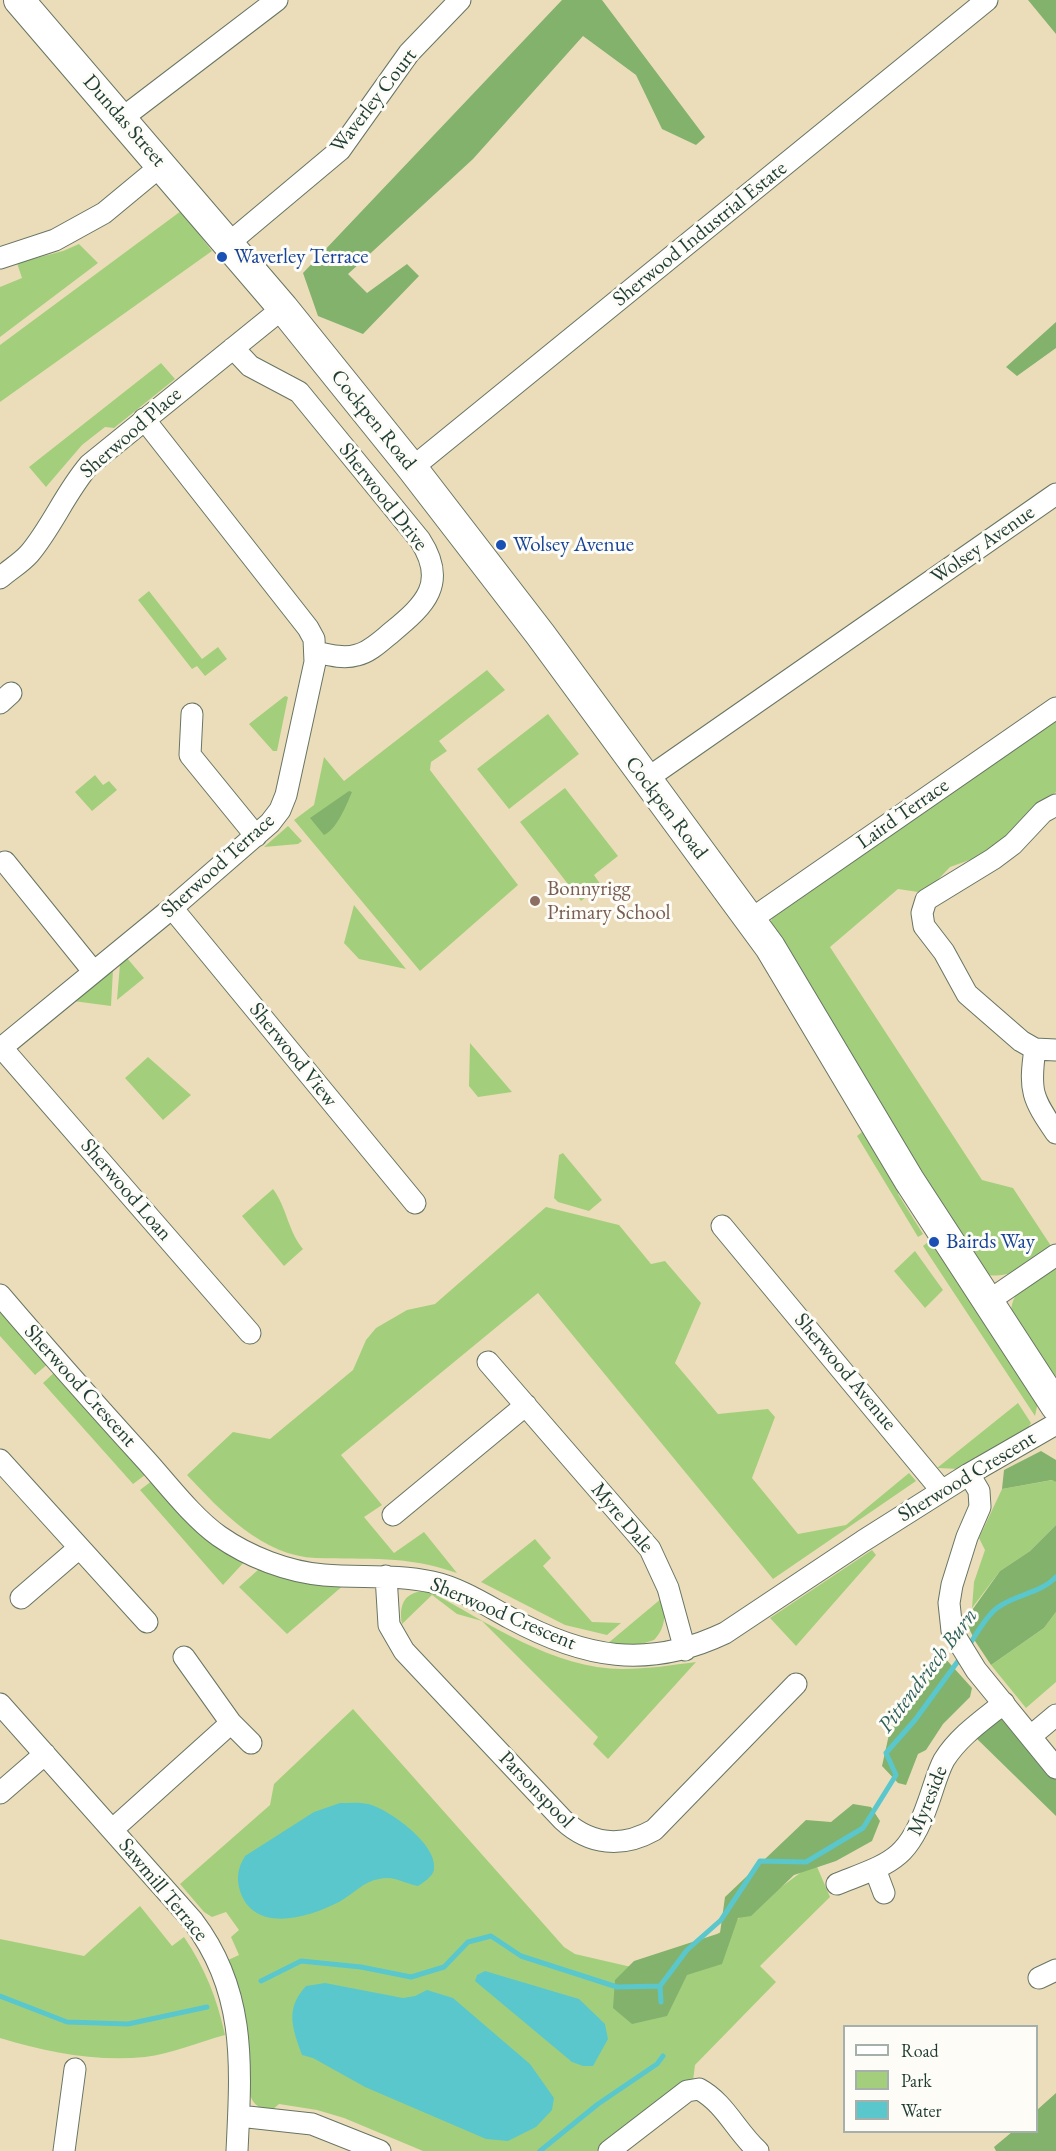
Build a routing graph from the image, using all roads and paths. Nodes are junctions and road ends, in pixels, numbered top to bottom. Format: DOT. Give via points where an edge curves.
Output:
graph roads {
  1 [pos="19,0"];
  2 [pos="277,0"];
  3 [pos="460,0"];
  4 [pos="987,0"];
  5 [pos="121,119"];
  6 [pos="162,165"];
  7 [pos="229,243"];
  8 [pos="0,258"];
  9 [pos="283,308"];
  10 [pos="233,348"];
  11 [pos="144,419"];
  12 [pos="412,468"];
  13 [pos="1056,494"];
  14 [pos="0,578"];
  15 [pos="316,652"];
  16 [pos="1056,708"];
  17 [pos="192,714"];
  18 [pos="645,780"];
  19 [pos="1056,805"];
  20 [pos="256,836"];
  21 [pos="5,862"];
  22 [pos="172,908"];
  23 [pos="750,920"];
  24 [pos="93,971"];
  25 [pos="1,1048"];
  26 [pos="1046,1050"];
  27 [pos="1056,1133"];
  28 [pos="415,1203"];
  29 [pos="722,1226"];
  30 [pos="1056,1255"];
  31 [pos="0,1295"];
  32 [pos="987,1302"];
  33 [pos="250,1333"];
  34 [pos="488,1362"];
  35 [pos="526,1406"];
  36 [pos="1056,1406"];
  37 [pos="1056,1424"];
  38 [pos="0,1460"];
  39 [pos="969,1474"];
  40 [pos="942,1491"];
  41 [pos="393,1515"];
  42 [pos="79,1548"];
  43 [pos="386,1576"];
  44 [pos="21,1598"];
  45 [pos="147,1622"];
  46 [pos="685,1650"];
  47 [pos="184,1657"];
  48 [pos="795,1684"];
  49 [pos="1004,1703"];
  50 [pos="0,1704"];
  51 [pos="1056,1715"];
  52 [pos="231,1723"];
  53 [pos="1031,1737"];
  54 [pos="251,1743"];
  55 [pos="45,1754"];
  56 [pos="1056,1768"];
  57 [pos="0,1793"];
  58 [pos="112,1830"];
  59 [pos="874,1869"];
  60 [pos="837,1884"];
  61 [pos="884,1893"];
  62 [pos="75,2069"];
  63 [pos="239,2116"];
  64 [pos="64,2151"];
  65 [pos="237,2151"];
  66 [pos="380,2151"];
  67 [pos="609,2151"];
  68 [pos="758,2151"];
  1 -- 5 [label="main road, Dundas Street"];
  2 -- 5 [label="street"];
  3 -- 7 [label="street, Waverley Court" via="409,53 340,150"];
  4 -- 12 [label="street, Sherwood Industrial Estate"];
  5 -- 6 [label="main road, Dundas Street"];
  6 -- 7 [label="main road, Dundas Street"];
  6 -- 8 [label="street" via="104,213 55,240"];
  7 -- 9 [label="main road, Cockpen Road"];
  9 -- 10 [label="street, Sherwood Place"];
  9 -- 12 [label="main road, Cockpen Road"];
  10 -- 11 [label="street, Sherwood Place"];
  10 -- 15 [label="street, Sherwood Drive" via="250,366 299,392 420,540 433,567 432,583 419,610 368,651 345,657"];
  11 -- 14 [label="street, Sherwood Place" via="89,465 71,485 27,555"];
  11 -- 15 [label="street" via="308,628"];
  12 -- 18 [label="main road, Cockpen Road" via="540,634"];
  13 -- 18 [label="street, Wolsey Avenue"];
  15 -- 20 [label="street, Sherwood Terrace" via="286,795 280,810"];
  16 -- 23 [label="street, Laird Terrace"];
  17 -- 20 [label="street" via="190,755"];
  18 -- 23 [label="main road, Cockpen Road"];
  19 -- 26 [label="street" via="1006,849 927,900 922,913 924,926 944,952 967,994 1021,1041"];
  20 -- 22 [label="street, Sherwood Terrace"];
  21 -- 24 [label="street"];
  22 -- 24 [label="street, Sherwood Terrace"];
  22 -- 28 [label="street, Sherwood View"];
  23 -- 32 [label="main road, Cockpen Road" via="781,964 909,1180"];
  24 -- 25 [label="street, Sherwood Terrace"];
  25 -- 33 [label="street, Sherwood Loan"];
  26 -- 27 [label="street" via="1032,1091"];
  29 -- 40 [label="street, Sherwood Avenue" via="742,1259"];
  30 -- 32 [label="street"];
  31 -- 43 [label="street, Sherwood Crescent" via="155,1471 217,1535 257,1556 307,1572"];
  32 -- 36 [label="main road, Cockpen Road"];
  34 -- 35 [label="street, Myre Dale"];
  35 -- 41 [label="street"];
  35 -- 46 [label="street, Myre Dale" via="650,1549 668,1588"];
  37 -- 39 [label="street, Sherwood Crescent"];
  38 -- 42 [label="street"];
  39 -- 40 [label="street, Sherwood Crescent"];
  39 -- 49 [label="street" via="979,1491 980,1508 952,1585 949,1616 958,1644"];
  40 -- 46 [label="street, Sherwood Crescent" via="725,1633"];
  42 -- 44 [label="street"];
  42 -- 45 [label="street"];
  43 -- 46 [label="street, Sherwood Crescent" via="435,1582 544,1635 593,1651 645,1656"];
  43 -- 48 [label="street, Parsonspool" via="389,1626 404,1650 563,1820 574,1830 603,1842 630,1840 654,1830"];
  47 -- 52 [label="street"];
  49 -- 53 [label="street"];
  49 -- 59 [label="street, Myreside" via="969,1731 943,1762 911,1844"];
  50 -- 55 [label="street, Sawmill Terrace"];
  51 -- 53 [label="street"];
  52 -- 54 [label="street"];
  52 -- 58 [label="street"];
  53 -- 56 [label="street"];
  55 -- 57 [label="street"];
  55 -- 58 [label="street, Sawmill Terrace"];
  58 -- 63 [label="street, Sawmill Terrace" via="193,1921 216,1955 240,2038"];
  59 -- 60 [label="street, Myreside"];
  59 -- 61 [label="street"];
  62 -- 64 [label="street"];
  63 -- 65 [label="street, Sawmill Terrace"];
  63 -- 66 [label="street" via="312,2124"];
  67 -- 68 [label="street" via="687,2091 699,2089 723,2106 741,2135"];
}
